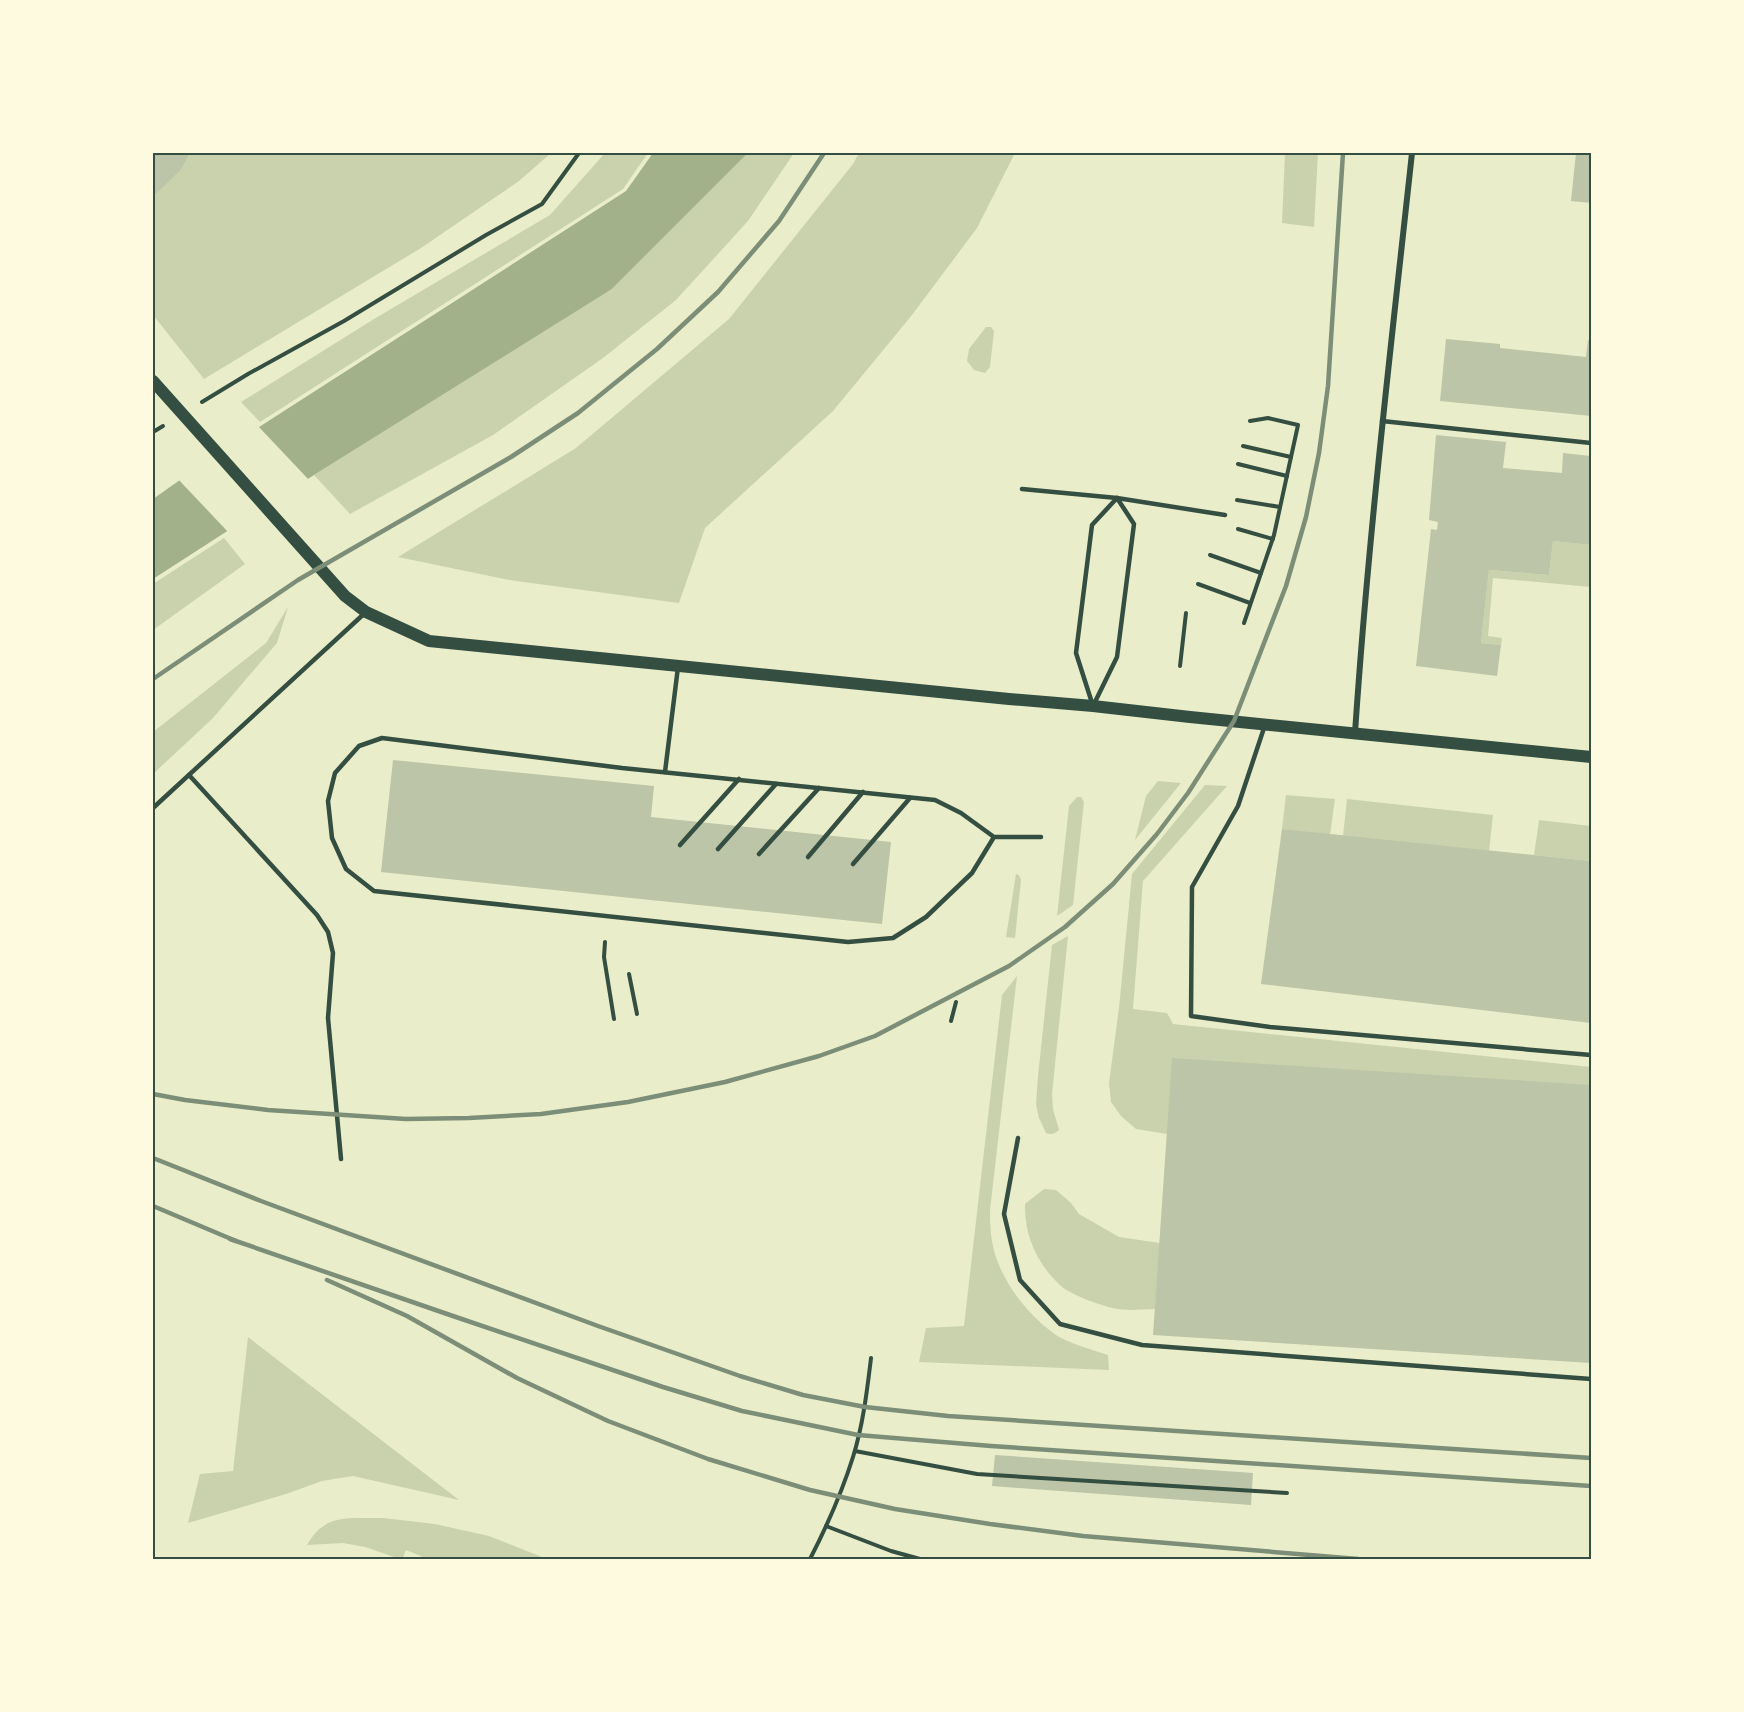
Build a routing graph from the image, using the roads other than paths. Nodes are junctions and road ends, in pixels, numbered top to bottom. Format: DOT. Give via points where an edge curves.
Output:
graph roads {
  1 [pos="1412,153"];
  2 [pos="153,381"];
  3 [pos="1383,421"];
  4 [pos="1591,443"];
  5 [pos="1022,489"];
  6 [pos="1117,498"];
  7 [pos="1225,515"];
  8 [pos="366,612"];
  9 [pos="679,666"];
  10 [pos="1093,706"];
  11 [pos="1265,725"];
  12 [pos="1355,733"];
  13 [pos="1591,757"];
  14 [pos="665,772"];
  15 [pos="189,775"];
  16 [pos="739,779"];
  17 [pos="776,784"];
  18 [pos="819,788"];
  19 [pos="864,792"];
  20 [pos="910,798"];
  21 [pos="153,808"];
  22 [pos="994,837"];
  23 [pos="1041,837"];
  24 [pos="680,845"];
  25 [pos="718,849"];
  26 [pos="759,854"];
  27 [pos="808,857"];
  28 [pos="853,864"];
  29 [pos="1591,1055"];
  30 [pos="1018,1138"];
  31 [pos="341,1159"];
  32 [pos="1591,1379"];
  1 -- 3 [label="street"];
  2 -- 8 [label="main road" via="345,596"];
  3 -- 4 [label="lane"];
  3 -- 12 [label="street"];
  5 -- 6 [label="lane"];
  6 -- 7 [label="lane"];
  6 -- 10 [label="lane" via="1134,524 1117,657"];
  6 -- 10 [label="lane" via="1092,525 1076,653"];
  8 -- 9 [label="main road" via="429,641"];
  8 -- 15 [label="lane"];
  9 -- 10 [label="main road"];
  9 -- 14 [label="lane"];
  10 -- 11 [label="main road"];
  11 -- 12 [label="main road"];
  11 -- 29 [label="lane" via="1238,807 1192,887 1191,1016 1270,1027"];
  12 -- 13 [label="main road"];
  14 -- 16 [label="lane"];
  14 -- 22 [label="lane" via="382,738 360,746 335,773 328,801 332,838 346,869 374,891 848,942 893,938 926,917 972,873"];
  15 -- 21 [label="lane"];
  15 -- 31 [label="lane" via="317,915 328,932 333,953 328,1018"];
  16 -- 17 [label="lane"];
  16 -- 24 [label="lane"];
  17 -- 18 [label="lane"];
  17 -- 25 [label="lane"];
  18 -- 19 [label="lane"];
  18 -- 26 [label="lane"];
  19 -- 20 [label="lane"];
  19 -- 27 [label="lane"];
  20 -- 22 [label="lane" via="935,800"];
  20 -- 28 [label="lane"];
  22 -- 23 [label="lane"];
  30 -- 32 [label="lane" via="1004,1214 1020,1280 1060,1324 1142,1345"];
}
